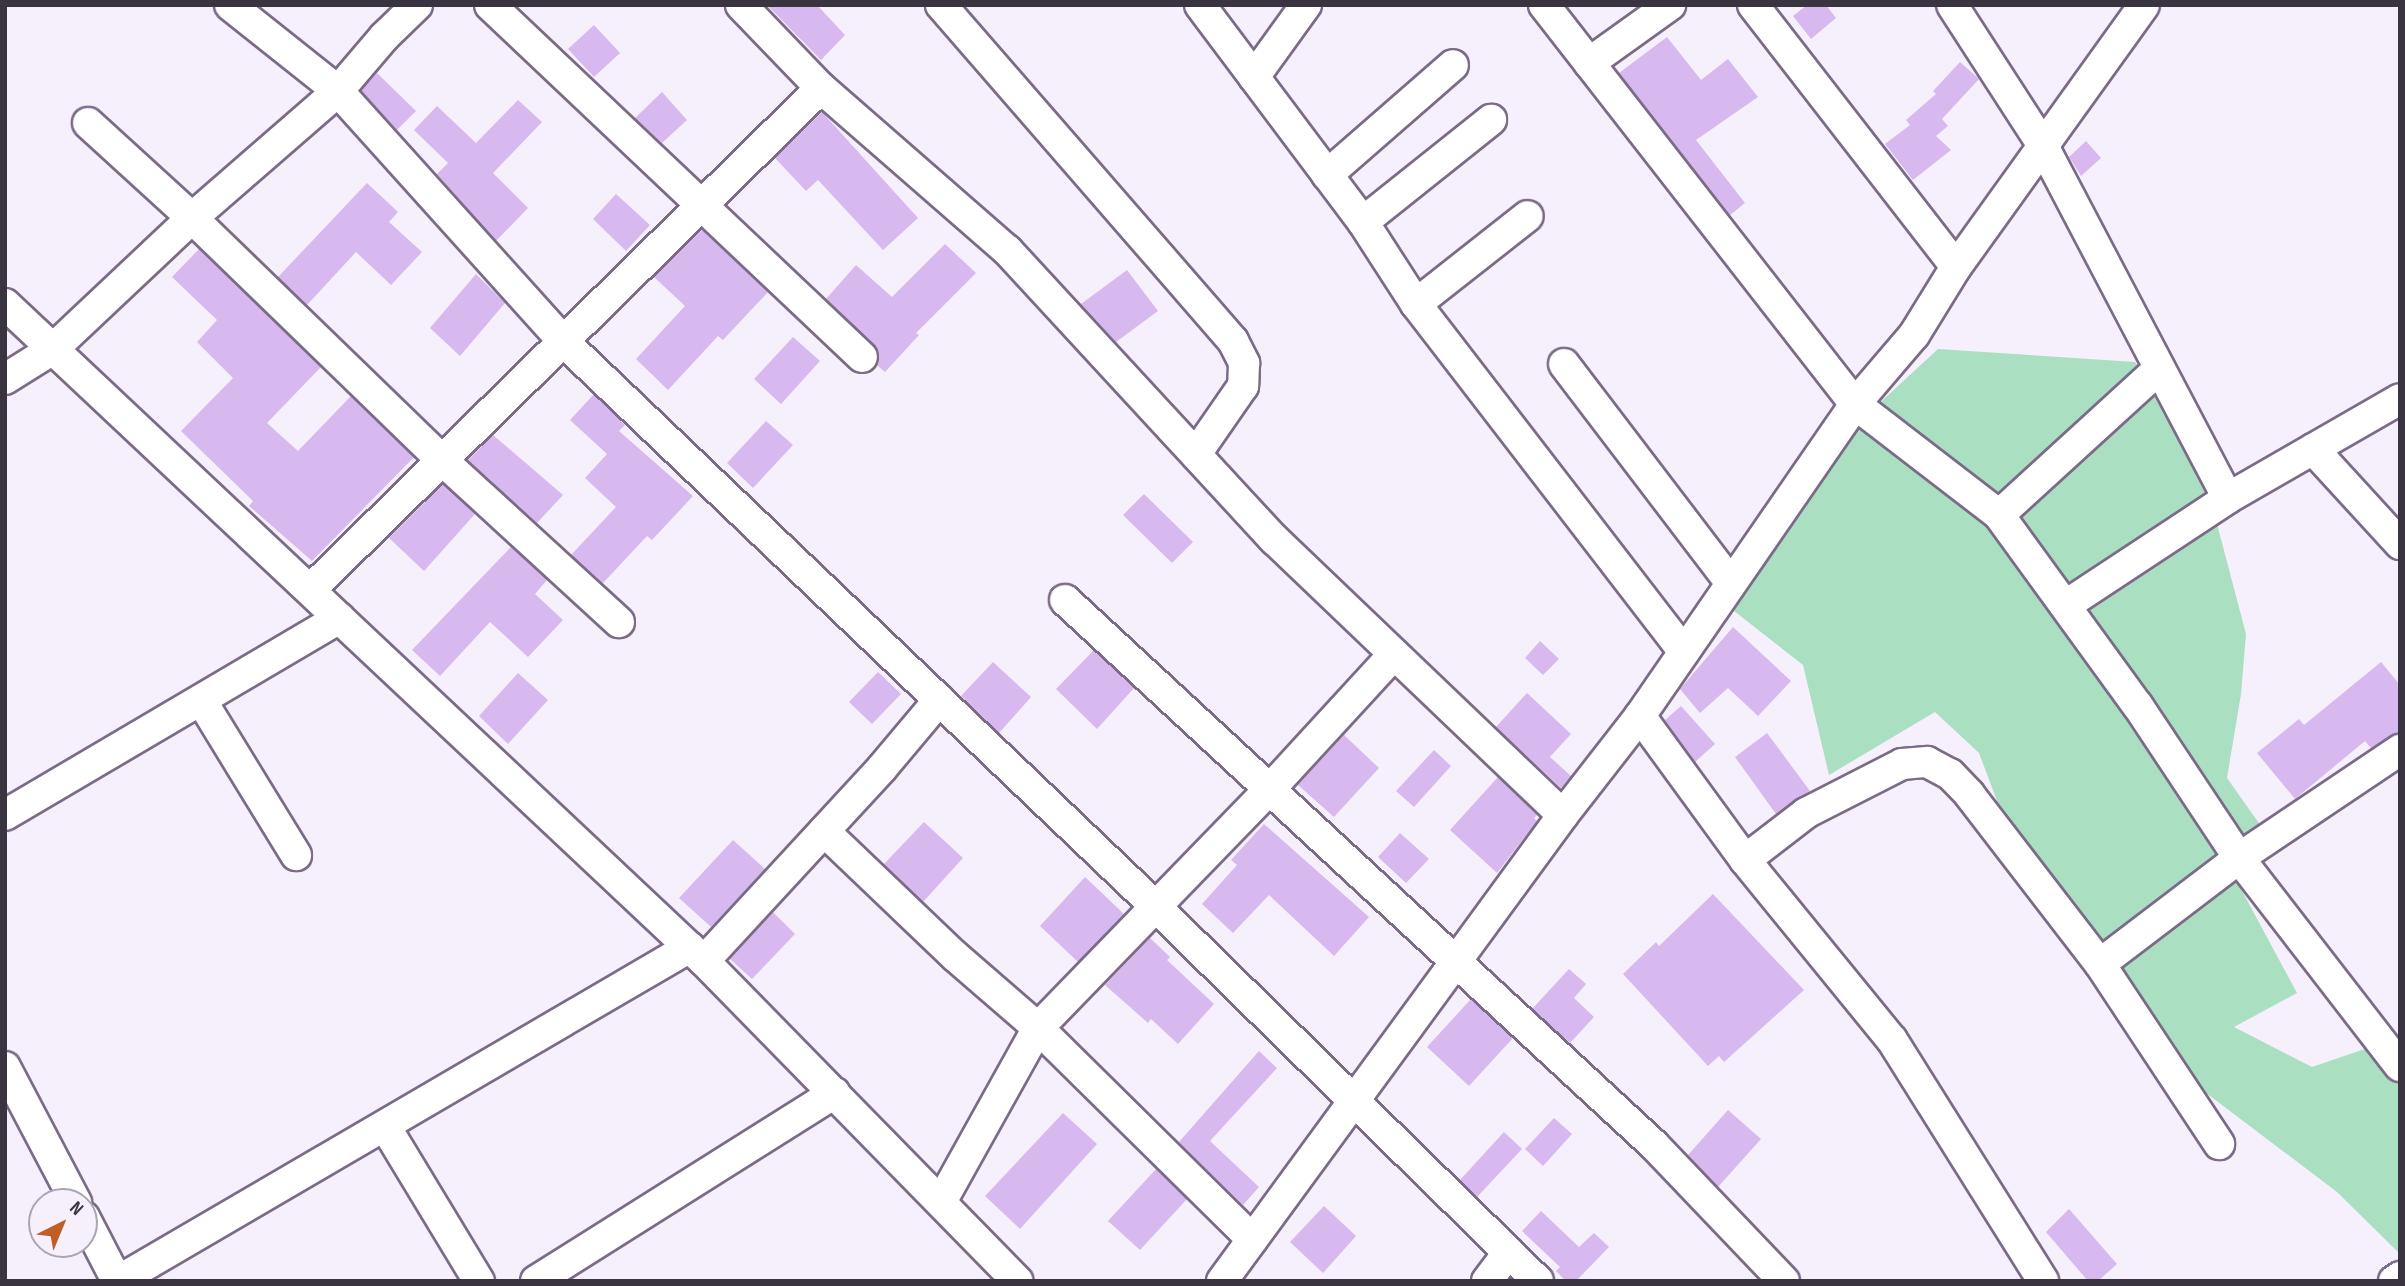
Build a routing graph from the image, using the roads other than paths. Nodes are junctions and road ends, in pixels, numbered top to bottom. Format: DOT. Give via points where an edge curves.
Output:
graph roads {
  1 [pos="230,5"];
  2 [pos="417,5"];
  3 [pos="490,5"];
  4 [pos="741,5"];
  5 [pos="941,5"];
  6 [pos="1200,5"];
  7 [pos="1306,5"];
  8 [pos="1544,5"];
  9 [pos="1670,5"];
  10 [pos="1753,5"];
  11 [pos="1952,5"];
  12 [pos="2144,5"];
  13 [pos="1589,63"];
  14 [pos="1453,65"];
  15 [pos="1254,77"];
  16 [pos="821,88"];
  17 [pos="338,91"];
  18 [pos="1491,120"];
  19 [pos="88,124"];
  20 [pos="2042,145"];
  21 [pos="1327,175"];
  22 [pos="702,205"];
  23 [pos="1528,216"];
  24 [pos="192,218"];
  25 [pos="1363,222"];
  26 [pos="1956,267"];
  27 [pos="5,304"];
  28 [pos="1416,304"];
  29 [pos="563,341"];
  30 [pos="53,349"];
  31 [pos="862,357"];
  32 [pos="1564,364"];
  33 [pos="2159,369"];
  34 [pos="5,379"];
  35 [pos="2400,400"];
  36 [pos="1855,404"];
  37 [pos="2314,449"];
  38 [pos="1196,454"];
  39 [pos="442,460"];
  40 [pos="2228,498"];
  41 [pos="1999,515"];
  42 [pos="2400,544"];
  43 [pos="1731,583"];
  44 [pos="310,590"];
  45 [pos="1065,600"];
  46 [pos="2066,605"];
  47 [pos="339,618"];
  48 [pos="619,622"];
  49 [pos="1684,652"];
  50 [pos="1394,654"];
  51 [pos="939,699"];
  52 [pos="201,700"];
  53 [pos="1640,716"];
  54 [pos="2400,750"];
  55 [pos="1270,789"];
  56 [pos="5,815"];
  57 [pos="1563,815"];
  58 [pos="824,831"];
  59 [pos="296,855"];
  60 [pos="2239,858"];
  61 [pos="1745,860"];
  62 [pos="1155,906"];
  63 [pos="697,954"];
  64 [pos="1456,960"];
  65 [pos="2100,964"];
  66 [pos="1038,1028"];
  67 [pos="2400,1066"];
  68 [pos="5,1067"];
  69 [pos="835,1093"];
  70 [pos="1352,1102"];
  71 [pos="385,1126"];
  72 [pos="2219,1144"];
  73 [pos="69,1188"];
  74 [pos="941,1202"];
  75 [pos="1252,1239"];
  76 [pos="98,1243"];
  77 [pos="1509,1252"];
  78 [pos="2400,1277"];
  79 [pos="118,1281"];
  80 [pos="479,1281"];
  81 [pos="536,1281"];
  82 [pos="1017,1281"];
  83 [pos="1222,1281"];
  84 [pos="1487,1281"];
  85 [pos="1538,1281"];
  86 [pos="1784,1281"];
  87 [pos="2043,1281"];
  88 [pos="2394,1281"];
  1 -- 17 [label="street"];
  2 -- 17 [label="street"];
  3 -- 22 [label="street"];
  4 -- 16 [label="street"];
  5 -- 38 [label="street" via="1233,341 1244,363 1243,386"];
  6 -- 15 [label="street"];
  7 -- 15 [label="street"];
  8 -- 13 [label="street"];
  9 -- 13 [label="street"];
  10 -- 26 [label="street"];
  11 -- 20 [label="street"];
  12 -- 20 [label="street"];
  13 -- 36 [label="street"];
  14 -- 21 [label="street"];
  15 -- 21 [label="street"];
  16 -- 22 [label="street"];
  16 -- 38 [label="street" via="1007,250"];
  17 -- 24 [label="street"];
  17 -- 29 [label="street"];
  18 -- 25 [label="street"];
  19 -- 24 [label="street"];
  20 -- 26 [label="street"];
  20 -- 33 [label="street"];
  21 -- 25 [label="street"];
  22 -- 29 [label="street"];
  22 -- 31 [label="street"];
  23 -- 28 [label="street"];
  24 -- 30 [label="street"];
  24 -- 39 [label="street"];
  25 -- 28 [label="street"];
  26 -- 36 [label="street" via="1914,335"];
  27 -- 30 [label="street"];
  28 -- 49 [label="street"];
  29 -- 39 [label="street"];
  29 -- 51 [label="street"];
  30 -- 34 [label="street"];
  30 -- 44 [label="street"];
  32 -- 43 [label="street"];
  33 -- 40 [label="street"];
  33 -- 41 [label="street"];
  35 -- 37 [label="street"];
  36 -- 41 [label="street"];
  36 -- 43 [label="street"];
  37 -- 40 [label="street"];
  37 -- 42 [label="street"];
  38 -- 50 [label="street" via="1275,540"];
  39 -- 44 [label="street"];
  39 -- 48 [label="street"];
  40 -- 46 [label="street"];
  41 -- 46 [label="street"];
  43 -- 49 [label="street"];
  44 -- 47 [label="street"];
  45 -- 55 [label="street"];
  46 -- 60 [label="street"];
  47 -- 52 [label="street"];
  47 -- 63 [label="street"];
  49 -- 53 [label="street"];
  50 -- 55 [label="street"];
  50 -- 57 [label="street"];
  51 -- 58 [label="street"];
  51 -- 62 [label="street"];
  52 -- 56 [label="street"];
  52 -- 59 [label="street"];
  53 -- 57 [label="street"];
  53 -- 61 [label="street"];
  54 -- 60 [label="street"];
  55 -- 62 [label="street"];
  55 -- 64 [label="street"];
  57 -- 64 [label="street"];
  58 -- 63 [label="street"];
  58 -- 66 [label="street"];
  60 -- 65 [label="street"];
  60 -- 67 [label="street"];
  61 -- 65 [label="street" via="1806,813 1902,764 1927,762 1950,774 1969,794"];
  61 -- 87 [label="street" via="1892,1040"];
  62 -- 66 [label="street"];
  62 -- 70 [label="street"];
  63 -- 69 [label="street"];
  63 -- 71 [label="street"];
  64 -- 70 [label="street"];
  64 -- 86 [label="street" via="1654,1145"];
  65 -- 72 [label="street"];
  66 -- 74 [label="street"];
  66 -- 75 [label="street"];
  68 -- 73 [label="street"];
  69 -- 74 [label="street"];
  69 -- 81 [label="street"];
  70 -- 75 [label="street"];
  70 -- 77 [label="street"];
  71 -- 79 [label="street"];
  71 -- 80 [label="street"];
  74 -- 82 [label="street"];
  75 -- 83 [label="street"];
  76 -- 79 [label="street"];
  77 -- 84 [label="street"];
  77 -- 85 [label="street"];
  78 -- 88 [label="street"];
}
